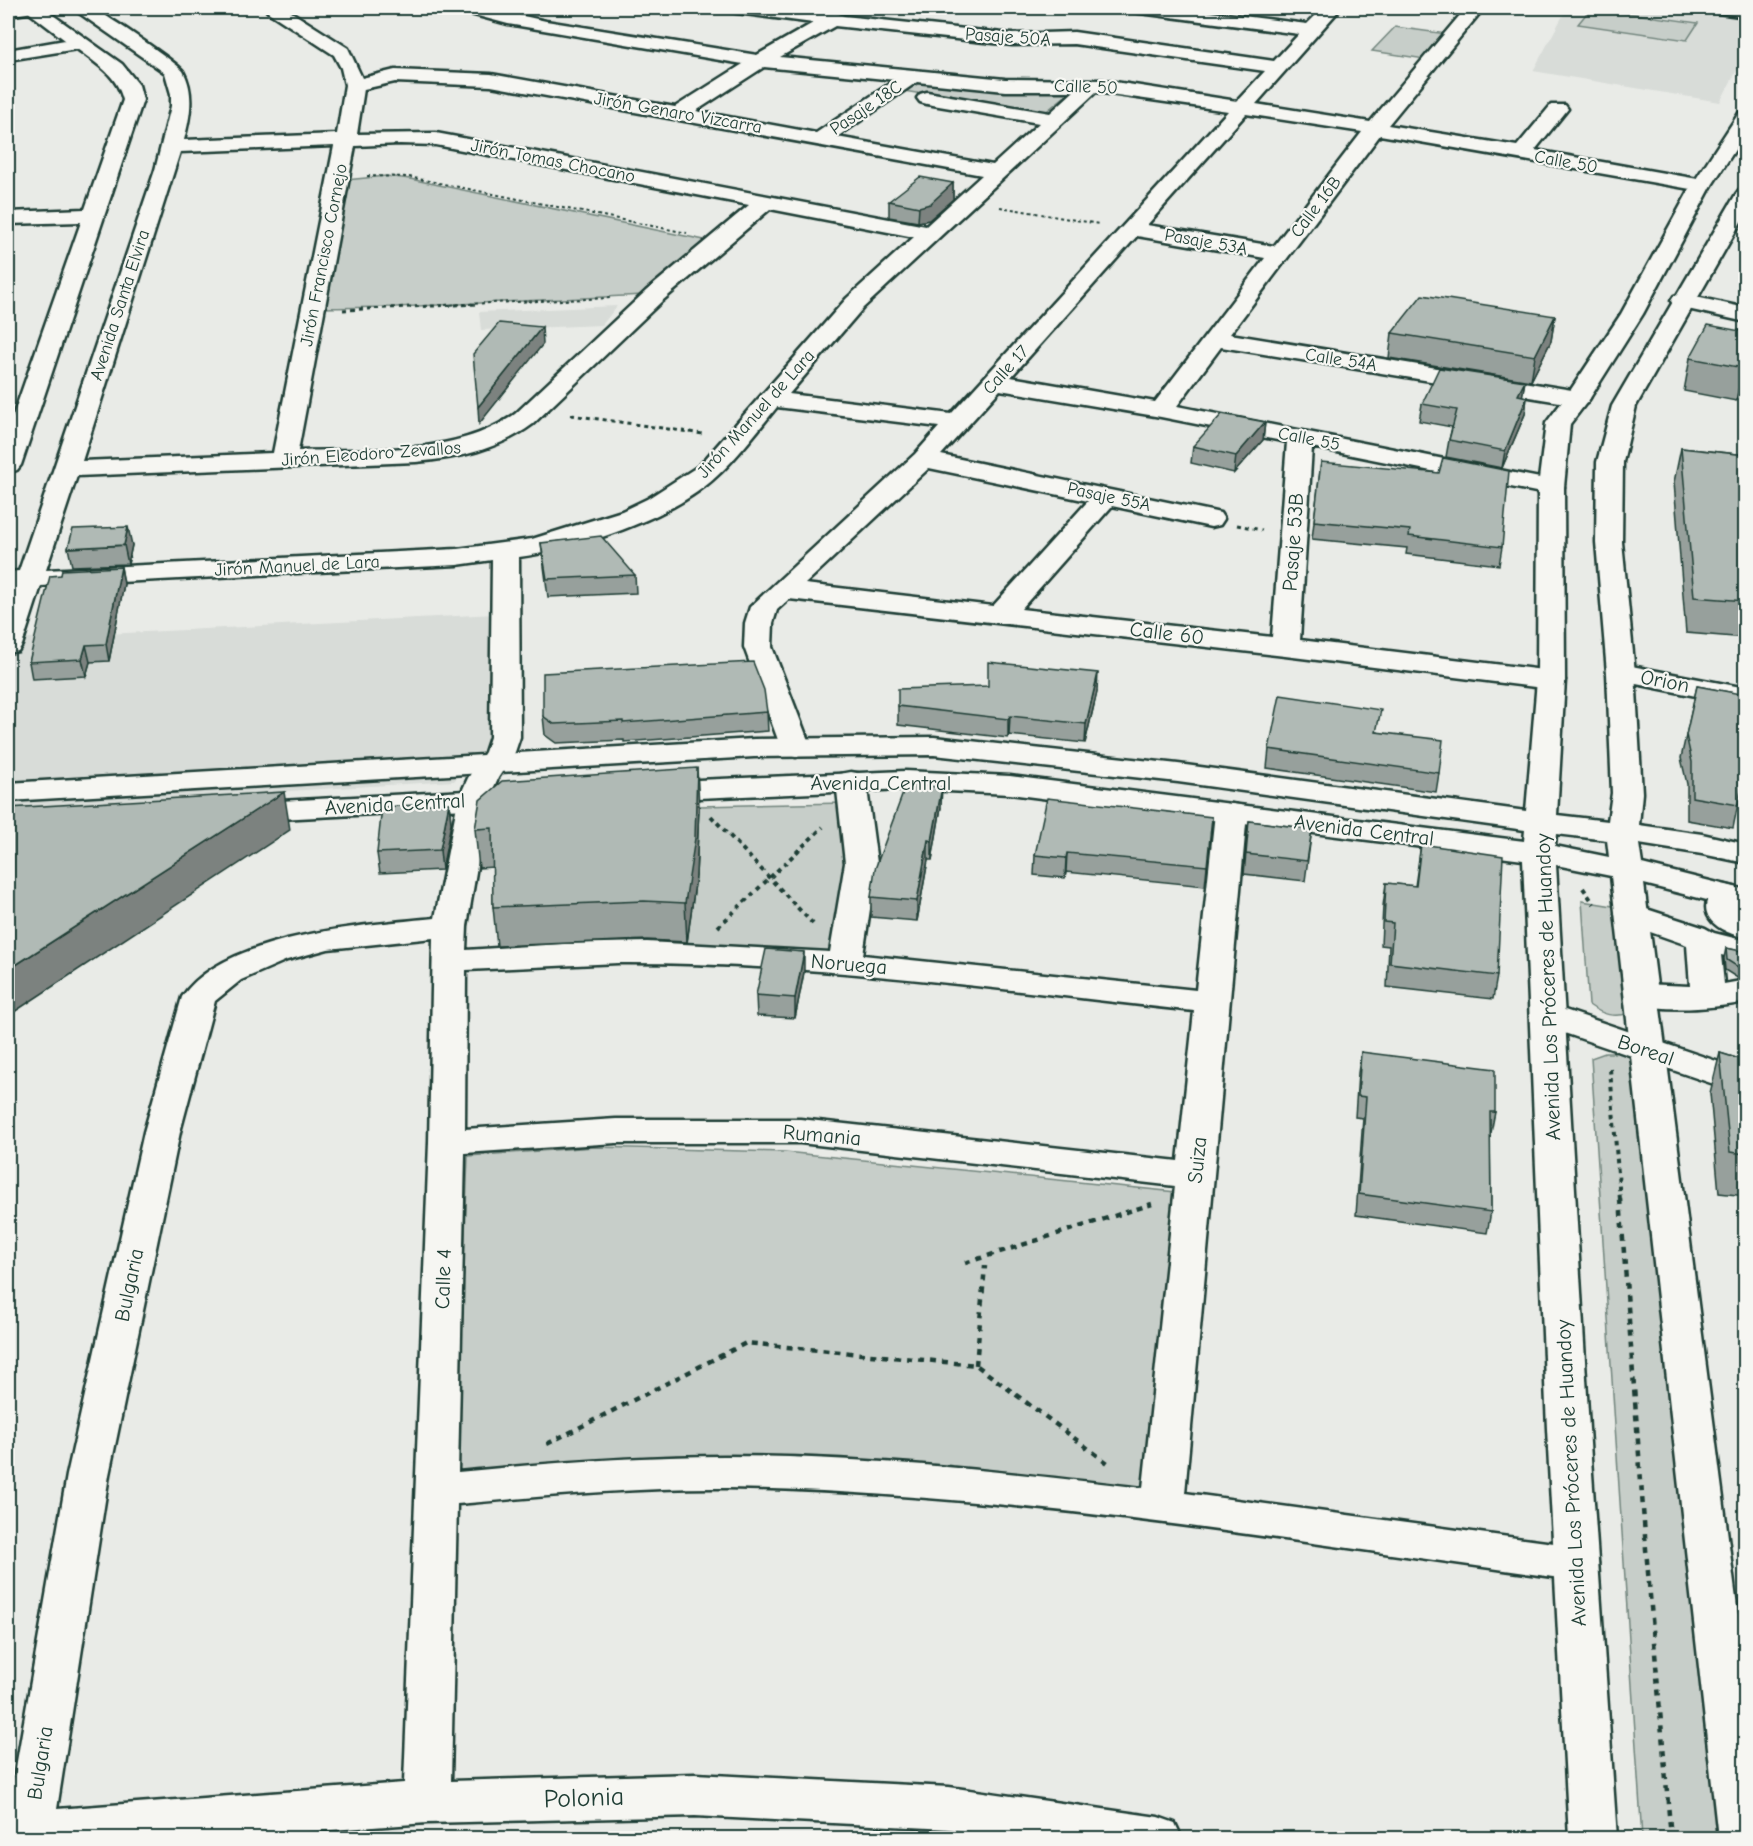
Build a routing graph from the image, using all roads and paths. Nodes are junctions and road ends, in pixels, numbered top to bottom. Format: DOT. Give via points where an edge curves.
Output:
graph roads {
  1 [pos="30,8"];
  2 [pos="81,8"];
  3 [pos="274,8"];
  4 [pos="469,8"];
  5 [pos="737,8"];
  6 [pos="853,8"];
  7 [pos="1140,8"];
  8 [pos="1332,8"];
  9 [pos="1475,8"];
  10 [pos="1717,8"];
  11 [pos="8,11"];
  12 [pos="1746,12"];
  13 [pos="829,22"];
  14 [pos="1310,30"];
  15 [pos="1074,38"];
  16 [pos="82,44"];
  17 [pos="341,52"];
  18 [pos="8,55"];
  19 [pos="759,62"];
  20 [pos="1278,67"];
  21 [pos="395,76"];
  22 [pos="912,77"];
  23 [pos="355,84"];
  24 [pos="1020,85"];
  25 [pos="1091,86"];
  26 [pos="889,92"];
  27 [pos="1242,106"];
  28 [pos="1558,108"];
  29 [pos="680,113"];
  30 [pos="1746,117"];
  31 [pos="1055,120"];
  32 [pos="1375,128"];
  33 [pos="820,139"];
  34 [pos="346,140"];
  35 [pos="172,146"];
  36 [pos="1521,154"];
  37 [pos="1000,172"];
  38 [pos="339,178"];
  39 [pos="1702,185"];
  40 [pos="1746,194"];
  41 [pos="765,202"];
  42 [pos="966,202"];
  43 [pos="93,215"];
  44 [pos="8,218"];
  45 [pos="1132,229"];
  46 [pos="929,233"];
  47 [pos="720,240"];
  48 [pos="1280,255"];
  49 [pos="654,296"];
  50 [pos="1682,301"];
  51 [pos="312,310"];
  52 [pos="1746,315"];
  53 [pos="1215,339"];
  54 [pos="995,382"];
  55 [pos="1578,398"];
  56 [pos="772,399"];
  57 [pos="535,409"];
  58 [pos="1161,410"];
  59 [pos="958,422"];
  60 [pos="1300,438"];
  61 [pos="736,439"];
  62 [pos="924,459"];
  63 [pos="284,460"];
  64 [pos="8,465"];
  65 [pos="66,469"];
  66 [pos="1551,487"];
  67 [pos="1107,496"];
  68 [pos="1211,519"];
  69 [pos="1293,531"];
  70 [pos="506,552"];
  71 [pos="18,580"];
  72 [pos="783,590"];
  73 [pos="1001,614"];
  74 [pos="8,645"];
  75 [pos="1285,647"];
  76 [pos="1620,673"];
  77 [pos="1551,680"];
  78 [pos="1746,697"];
  79 [pos="796,748"];
  80 [pos="492,764"];
  81 [pos="851,781"];
  82 [pos="8,792"];
  83 [pos="626,792"];
  84 [pos="555,796"];
  85 [pos="473,800"];
  86 [pos="708,812"];
  87 [pos="210,813"];
  88 [pos="1231,813"];
  89 [pos="828,823"];
  90 [pos="1622,832"];
  91 [pos="1541,838"];
  92 [pos="1746,854"];
  93 [pos="1627,870"];
  94 [pos="768,878"];
  95 [pos="1735,897"];
  96 [pos="1631,914"];
  97 [pos="1746,928"];
  98 [pos="821,933"];
  99 [pos="711,935"];
  100 [pos="1703,941"];
  101 [pos="449,944"];
  102 [pos="1746,951"];
  103 [pos="845,963"];
  104 [pos="1746,991"];
  105 [pos="1642,995"];
  106 [pos="1708,998"];
  107 [pos="1212,1002"];
  108 [pos="1547,1015"];
  109 [pos="1649,1051"];
  110 [pos="1746,1084"];
  111 [pos="447,1142"];
  112 [pos="1195,1176"];
  113 [pos="1159,1202"];
  114 [pos="965,1263"];
  115 [pos="985,1266"];
  116 [pos="976,1365"];
  117 [pos="546,1444"];
  118 [pos="1119,1471"];
  119 [pos="437,1490"];
  120 [pos="1162,1507"];
  121 [pos="1576,1563"];
  122 [pos="427,1802"];
  123 [pos="21,1835"];
  124 [pos="1129,1837"];
  125 [pos="1593,1839"];
  126 [pos="1742,1839"];
  1 -- 11 [label="street"];
  1 -- 16 [label="street"];
  2 -- 35 [label="street, Avenida Santa Elvira" via="173,70 180,81 182,100"];
  3 -- 17 [label="street"];
  4 -- 19 [label="street, Calle 50" via="508,19"];
  5 -- 13 [label="street, Pasaje 50A"];
  6 -- 13 [label="street"];
  7 -- 14 [label="street"];
  8 -- 14 [label="street, Calle 17"];
  9 -- 32 [label="street, Calle 16B"];
  10 -- 12 [label="street"];
  13 -- 15 [label="street, Pasaje 50A" via="1055,41"];
  13 -- 19 [label="street"];
  14 -- 20 [label="street, Calle 17"];
  15 -- 20 [label="street, Pasaje 50A"];
  15 -- 24 [label="street"];
  16 -- 18 [label="street"];
  16 -- 43 [label="street" via="115,68 129,85 133,100"];
  17 -- 21 [label="street"];
  17 -- 23 [label="street"];
  19 -- 22 [label="street, Calle 50"];
  19 -- 29 [label="street"];
  20 -- 27 [label="street, Calle 17"];
  21 -- 23 [label="street, Jirón Genaro Vizcarra"];
  21 -- 29 [label="street, Jirón Genaro Vizcarra" via="491,80"];
  22 -- 24 [label="street, Calle 50"];
  22 -- 26 [label="street, Pasaje 18C"];
  23 -- 34 [label="street, Jirón Francisco Cornejo"];
  24 -- 25 [label="street, Calle 50"];
  25 -- 27 [label="street, Calle 50"];
  25 -- 31 [label="street, Jirón Manuel de Lara"];
  26 -- 31 [label="street"];
  26 -- 33 [label="street, Pasaje 18C"];
  27 -- 32 [label="street, Calle 50"];
  27 -- 45 [label="street, Calle 17"];
  28 -- 36 [label="street"];
  29 -- 33 [label="street, Jirón Genaro Vizcarra"];
  30 -- 39 [label="street, Avenida Los Próceres de Huandoy"];
  31 -- 37 [label="street, Jirón Manuel de Lara"];
  32 -- 36 [label="street, Calle 50"];
  32 -- 48 [label="street, Calle 16B"];
  33 -- 37 [label="street, Jirón Genaro Vizcarra"];
  34 -- 35 [label="street, Jirón Tomas Chocano"];
  34 -- 38 [label="street, Jirón Francisco Cornejo"];
  34 -- 41 [label="street, Jirón Tomas Chocano" via="436,139"];
  35 -- 65 [label="street, Avenida Santa Elvira"];
  36 -- 39 [label="street, Calle 50"];
  37 -- 42 [label="street, Jirón Manuel de Lara"];
  38 -- 47 [label="path" via="383,174 409,177"];
  38 -- 51 [label="street, Jirón Francisco Cornejo"];
  39 -- 55 [label="street, Avenida Los Próceres de Huandoy" via="1632,314"];
  40 -- 50 [label="street"];
  41 -- 46 [label="street, Jirón Tomas Chocano"];
  41 -- 47 [label="street, Jirón Eleodoro Zevallos"];
  42 -- 45 [label="path"];
  42 -- 46 [label="street, Jirón Manuel de Lara"];
  43 -- 44 [label="street"];
  43 -- 64 [label="street"];
  45 -- 48 [label="street, Pasaje 53A"];
  45 -- 54 [label="street, Calle 17"];
  46 -- 56 [label="street, Jirón Manuel de Lara" via="855,303"];
  47 -- 49 [label="street, Jirón Eleodoro Zevallos"];
  48 -- 53 [label="street, Calle 16B"];
  49 -- 51 [label="path"];
  49 -- 57 [label="street, Jirón Eleodoro Zevallos"];
  50 -- 52 [label="street"];
  50 -- 76 [label="street" via="1624,406 1610,462 1609,542"];
  51 -- 63 [label="street, Jirón Francisco Cornejo"];
  53 -- 55 [label="street, Calle 54A"];
  53 -- 58 [label="street, Calle 16B"];
  54 -- 58 [label="street, Calle 55"];
  54 -- 59 [label="street, Calle 17"];
  55 -- 66 [label="street, Avenida Los Próceres de Huandoy" via="1558,423"];
  56 -- 59 [label="street"];
  56 -- 61 [label="street, Jirón Manuel de Lara"];
  57 -- 61 [label="path"];
  57 -- 63 [label="street, Jirón Eleodoro Zevallos" via="501,435 464,448"];
  58 -- 60 [label="street, Calle 55"];
  59 -- 62 [label="street, Calle 17"];
  60 -- 66 [label="street, Calle 55"];
  60 -- 69 [label="street, Pasaje 53B"];
  61 -- 70 [label="street, Jirón Manuel de Lara" via="703,475 656,505 575,536"];
  62 -- 67 [label="street, Pasaje 55A"];
  62 -- 72 [label="street, Calle 17"];
  63 -- 65 [label="street, Jirón Eleodoro Zevallos"];
  65 -- 71 [label="street, Avenida Santa Elvira"];
  66 -- 77 [label="street, Avenida Los Próceres de Huandoy"];
  67 -- 68 [label="street, Pasaje 55A"];
  67 -- 73 [label="street"];
  68 -- 69 [label="path" via="1253,529"];
  69 -- 75 [label="street, Pasaje 53B"];
  70 -- 71 [label="street, Jirón Manuel de Lara"];
  70 -- 80 [label="street, Calle 4" via="505,737"];
  71 -- 74 [label="street, Avenida Santa Elvira"];
  72 -- 73 [label="street, Calle 60"];
  72 -- 79 [label="street, Calle 17" via="764,607 759,647"];
  73 -- 75 [label="street, Calle 60"];
  75 -- 77 [label="street, Calle 60"];
  76 -- 78 [label="street, Orion"];
  76 -- 90 [label="street" via="1627,793"];
  77 -- 91 [label="street, Avenida Los Próceres de Huandoy"];
  79 -- 80 [label="street, Avenida Central"];
  79 -- 91 [label="street, Avenida Central" via="934,746 1178,773"];
  80 -- 82 [label="street, Avenida Central"];
  80 -- 85 [label="street, Calle 4"];
  81 -- 83 [label="street, Avenida Central"];
  81 -- 88 [label="street, Avenida Central" via="1011,785"];
  81 -- 103 [label="street" via="861,863"];
  84 -- 85 [label="street, Avenida Central"];
  85 -- 87 [label="street, Avenida Central"];
  85 -- 101 [label="street, Calle 4"];
  86 -- 94 [label="path"];
  88 -- 91 [label="street, Avenida Central"];
  88 -- 107 [label="street, Suiza"];
  89 -- 94 [label="path"];
  90 -- 91 [label="street, Avenida Central"];
  90 -- 92 [label="street, Avenida Central"];
  90 -- 93 [label="street"];
  91 -- 93 [label="street, Avenida Central"];
  91 -- 108 [label="street, Avenida Los Próceres de Huandoy"];
  93 -- 95 [label="street, Avenida Central"];
  93 -- 96 [label="street"];
  94 -- 98 [label="path"];
  94 -- 99 [label="path"];
  95 -- 97 [label="street" via="1723,910 1726,919"];
  96 -- 100 [label="street" via="1693,934"];
  96 -- 105 [label="street"];
  100 -- 102 [label="street"];
  100 -- 106 [label="street"];
  101 -- 103 [label="street, Noruega"];
  101 -- 111 [label="street, Calle 4"];
  101 -- 123 [label="street, Bulgaria" via="326,939 274,953 229,973 199,997 162,1132 88,1475"];
  103 -- 107 [label="street, Noruega"];
  104 -- 106 [label="street"];
  105 -- 106 [label="street"];
  105 -- 109 [label="street"];
  107 -- 112 [label="street, Suiza"];
  108 -- 109 [label="street, Boreal"];
  108 -- 121 [label="street, Avenida Los Próceres de Huandoy"];
  109 -- 110 [label="street, Boreal"];
  109 -- 126 [label="street"];
  111 -- 112 [label="street, Rumania" via="616,1131 800,1131"];
  111 -- 119 [label="street, Calle 4"];
  112 -- 120 [label="street, Suiza"];
  113 -- 114 [label="path"];
  115 -- 116 [label="path"];
  116 -- 117 [label="path" via="746,1343"];
  116 -- 118 [label="path"];
  119 -- 120 [label="street" via="562,1479 726,1472 981,1486"];
  119 -- 122 [label="street, Calle 4"];
  120 -- 121 [label="street"];
  121 -- 125 [label="street, Avenida Los Próceres de Huandoy"];
  122 -- 123 [label="street, Polonia"];
  122 -- 124 [label="street, Polonia" via="694,1795 949,1808"];
}
